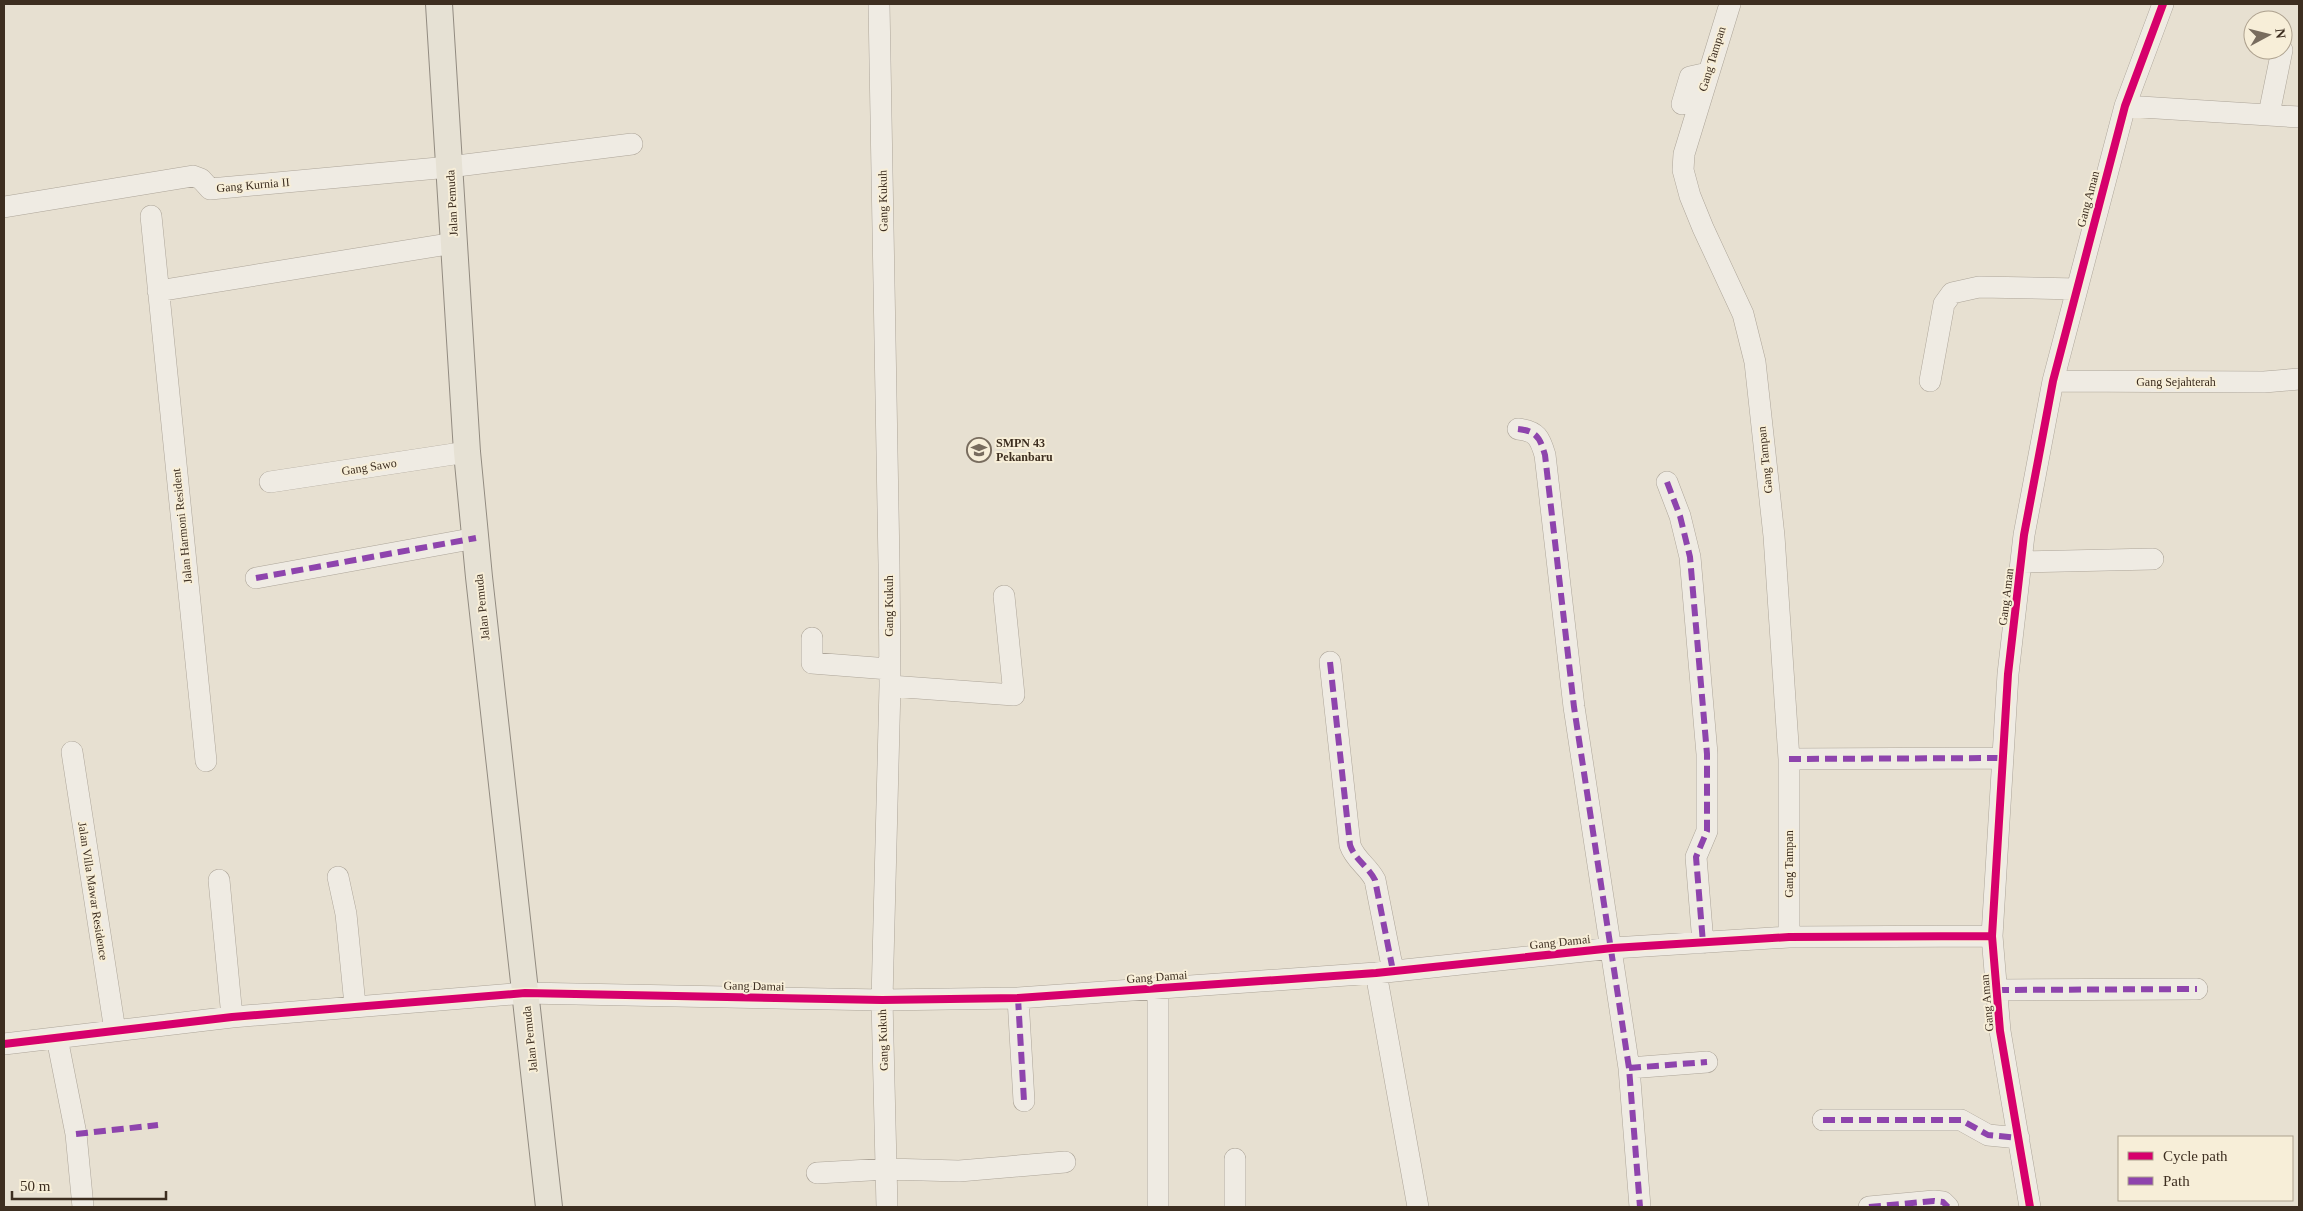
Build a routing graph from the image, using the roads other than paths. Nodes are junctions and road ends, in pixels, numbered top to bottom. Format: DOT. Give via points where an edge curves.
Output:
graph roads {
  1 [pos="439,4"];
  2 [pos="879,4"];
  3 [pos="1730,4"];
  4 [pos="2162,4"];
  5 [pos="2280,60"];
  6 [pos="1708,74"];
  7 [pos="1682,104"];
  8 [pos="2125,106"];
  9 [pos="2269,114"];
  10 [pos="2299,116"];
  11 [pos="632,144"];
  12 [pos="450,167"];
  13 [pos="4,207"];
  14 [pos="151,216"];
  15 [pos="454,243"];
  16 [pos="2077,288"];
  17 [pos="158,291"];
  18 [pos="2299,379"];
  19 [pos="1930,381"];
  20 [pos="2053,382"];
  21 [pos="1518,429"];
  22 [pos="467,452"];
  23 [pos="270,482"];
  24 [pos="1667,482"];
  25 [pos="476,538"];
  26 [pos="2153,559"];
  27 [pos="2021,562"];
  28 [pos="256,578"];
  29 [pos="1004,596"];
  30 [pos="812,638"];
  31 [pos="1330,662"];
  32 [pos="889,678"];
  33 [pos="72,752"];
  34 [pos="2003,758"];
  35 [pos="1789,759"];
  36 [pos="206,761"];
  37 [pos="338,877"];
  38 [pos="219,880"];
  39 [pos="1992,936"];
  40 [pos="1789,937"];
  41 [pos="1702,943"];
  42 [pos="1613,948"];
  43 [pos="1384,972"];
  44 [pos="1158,988"];
  45 [pos="2197,989"];
  46 [pos="1997,990"];
  47 [pos="525,993"];
  48 [pos="1018,998"];
  49 [pos="882,1000"];
  50 [pos="355,1005"];
  51 [pos="232,1016"];
  52 [pos="115,1031"];
  53 [pos="57,1038"];
  54 [pos="4,1044"];
  55 [pos="1707,1062"];
  56 [pos="1630,1068"];
  57 [pos="1024,1101"];
  58 [pos="1823,1120"];
  59 [pos="2019,1138"];
  60 [pos="1235,1159"];
  61 [pos="1065,1162"];
  62 [pos="887,1169"];
  63 [pos="817,1174"];
  64 [pos="1158,1206"];
  65 [pos="82,1207"];
  66 [pos="549,1207"];
  67 [pos="887,1207"];
  68 [pos="1234,1207"];
  69 [pos="1418,1207"];
  70 [pos="1640,1207"];
  71 [pos="1869,1207"];
  72 [pos="1948,1207"];
  73 [pos="2030,1207"];
  1 -- 12 [label="main road, Jalan Pemuda"];
  2 -- 32 [label="street, Gang Kukuh"];
  3 -- 6 [label="street, Gang Tampan"];
  4 -- 8 [label="street, Gang Aman"];
  5 -- 9 [label="street"];
  6 -- 7 [label="street" via="1690,77"];
  6 -- 35 [label="street, Gang Tampan" via="1684,154 1683,170 1703,228 1743,314 1755,362 1774,536"];
  8 -- 9 [label="street"];
  8 -- 16 [label="street, Gang Aman"];
  9 -- 10 [label="street"];
  11 -- 12 [label="street, Gang Kurnia II"];
  12 -- 13 [label="street, Gang Kurnia II" via="210,189 193,176"];
  12 -- 15 [label="main road, Jalan Pemuda"];
  14 -- 17 [label="street, Jalan Harmoni Resident"];
  15 -- 17 [label="street"];
  15 -- 22 [label="main road, Jalan Pemuda"];
  16 -- 19 [label="street" via="1979,288 1952,293 1944,304"];
  16 -- 20 [label="street, Gang Aman"];
  17 -- 36 [label="street, Jalan Harmoni Resident"];
  18 -- 20 [label="street, Gang Sejahterah" via="2264,382"];
  20 -- 27 [label="street, Gang Aman"];
  21 -- 42 [label="street" via="1530,430 1537,435 1545,456 1574,707"];
  22 -- 23 [label="street, Gang Sawo"];
  22 -- 25 [label="main road, Jalan Pemuda"];
  24 -- 41 [label="street" via="1690,557 1707,754 1706,831 1696,857"];
  25 -- 28 [label="street"];
  25 -- 47 [label="main road, Jalan Pemuda"];
  26 -- 27 [label="street"];
  27 -- 34 [label="street, Gang Aman" via="2008,674"];
  29 -- 32 [label="street" via="1014,694"];
  30 -- 32 [label="street" via="812,663"];
  31 -- 43 [label="street" via="1350,845 1354,856 1370,870 1375,880"];
  32 -- 49 [label="street, Gang Kukuh"];
  33 -- 52 [label="street, Jalan Villa Mawar Residence"];
  34 -- 35 [label="street"];
  34 -- 39 [label="street, Gang Aman"];
  35 -- 40 [label="street, Gang Tampan"];
  37 -- 50 [label="street" via="346,914"];
  38 -- 51 [label="street"];
  39 -- 40 [label="street, Gang Damai"];
  39 -- 46 [label="street, Gang Aman"];
  40 -- 41 [label="street, Gang Damai"];
  41 -- 42 [label="street, Gang Damai"];
  42 -- 43 [label="street, Gang Damai"];
  42 -- 56 [label="street"];
  43 -- 44 [label="street, Gang Damai"];
  43 -- 69 [label="street"];
  44 -- 48 [label="street, Gang Damai"];
  44 -- 64 [label="street"];
  45 -- 46 [label="street"];
  46 -- 59 [label="street, Gang Aman" via="2000,1031"];
  47 -- 49 [label="street, Gang Damai"];
  47 -- 50 [label="street, Gang Damai"];
  47 -- 66 [label="main road, Jalan Pemuda"];
  48 -- 49 [label="street, Gang Damai"];
  48 -- 57 [label="street"];
  49 -- 62 [label="street, Gang Kukuh"];
  50 -- 51 [label="street, Gang Damai"];
  51 -- 52 [label="street, Gang Damai"];
  52 -- 53 [label="street, Gang Damai"];
  53 -- 54 [label="street, Gang Damai"];
  53 -- 65 [label="street" via="76,1134"];
  55 -- 56 [label="street"];
  56 -- 70 [label="street"];
  58 -- 59 [label="street" via="1961,1120 1988,1134"];
  59 -- 73 [label="street, Gang Aman"];
  60 -- 68 [label="street"];
  61 -- 62 [label="street" via="959,1171"];
  62 -- 63 [label="street"];
  62 -- 67 [label="street, Gang Kukuh"];
  71 -- 72 [label="street" via="1934,1201 1943,1202"];
}
